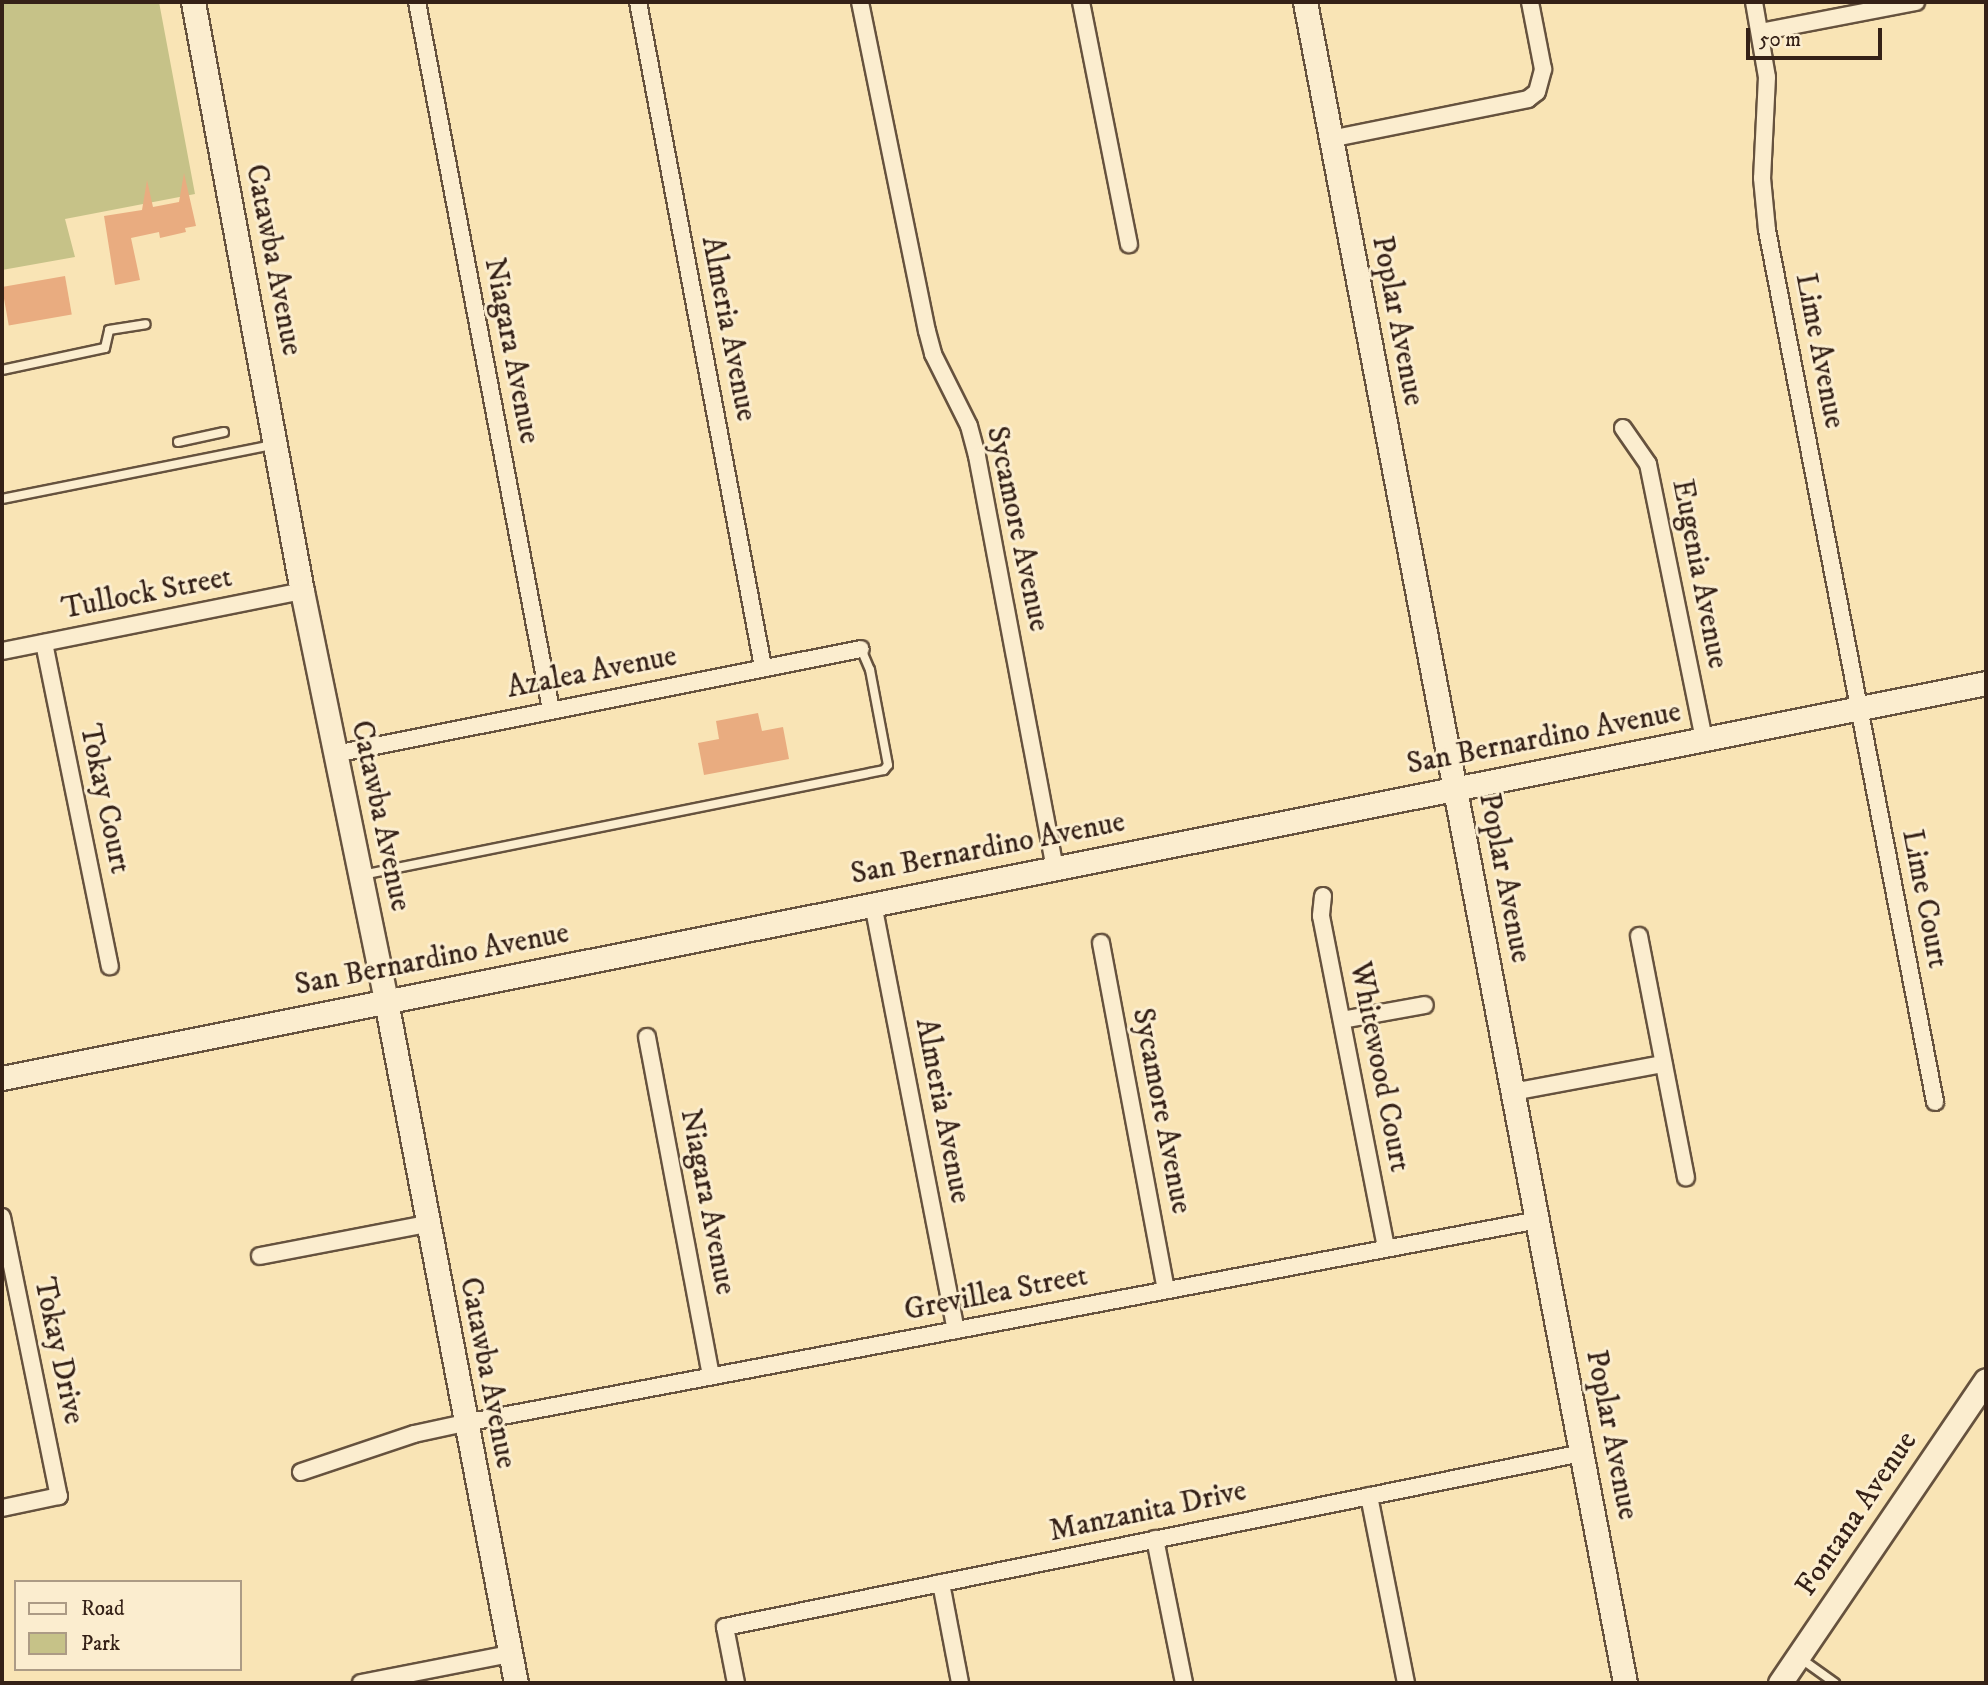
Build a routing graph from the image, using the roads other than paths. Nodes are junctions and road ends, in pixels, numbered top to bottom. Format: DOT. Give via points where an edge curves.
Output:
graph roads {
  1 [pos="193,2"];
  2 [pos="417,2"];
  3 [pos="638,2"];
  4 [pos="860,2"];
  5 [pos="1081,2"];
  6 [pos="1305,2"];
  7 [pos="1530,2"];
  8 [pos="1754,2"];
  9 [pos="1916,2"];
  10 [pos="1760,32"];
  11 [pos="1330,139"];
  12 [pos="1129,244"];
  13 [pos="146,324"];
  14 [pos="2,370"];
  15 [pos="1623,428"];
  16 [pos="224,432"];
  17 [pos="178,442"];
  18 [pos="275,445"];
  19 [pos="2,499"];
  20 [pos="302,591"];
  21 [pos="44,643"];
  22 [pos="861,649"];
  23 [pos="2,651"];
  24 [pos="764,667"];
  25 [pos="1986,683"];
  26 [pos="1859,708"];
  27 [pos="551,710"];
  28 [pos="1704,739"];
  29 [pos="335,754"];
  30 [pos="1454,789"];
  31 [pos="1055,869"];
  32 [pos="359,876"];
  33 [pos="1322,896"];
  34 [pos="873,904"];
  35 [pos="1639,936"];
  36 [pos="1101,943"];
  37 [pos="110,966"];
  38 [pos="386,1001"];
  39 [pos="1425,1005"];
  40 [pos="1342,1020"];
  41 [pos="648,1037"];
  42 [pos="1663,1064"];
  43 [pos="2,1078"];
  44 [pos="1513,1092"];
  45 [pos="1935,1102"];
  46 [pos="1686,1177"];
  47 [pos="2,1217"];
  48 [pos="1538,1220"];
  49 [pos="426,1224"];
  50 [pos="1386,1248"];
  51 [pos="260,1256"];
  52 [pos="1166,1290"];
  53 [pos="956,1330"];
  54 [pos="710,1377"];
  55 [pos="1986,1380"];
  56 [pos="465,1423"];
  57 [pos="1582,1453"];
  58 [pos="301,1472"];
  59 [pos="1369,1496"];
  60 [pos="2,1508"];
  61 [pos="1155,1539"];
  62 [pos="941,1583"];
  63 [pos="510,1654"];
  64 [pos="1798,1657"];
  65 [pos="361,1683"];
  66 [pos="516,1683"];
  67 [pos="736,1683"];
  68 [pos="960,1683"];
  69 [pos="1184,1683"];
  70 [pos="1406,1683"];
  71 [pos="1625,1683"];
  72 [pos="1780,1683"];
  73 [pos="1835,1683"];
  1 -- 18 [label="street, Catawba Avenue"];
  2 -- 27 [label="street, Niagara Avenue"];
  3 -- 24 [label="street, Almeria Avenue"];
  4 -- 31 [label="street, Sycamore Avenue" via="927,331 933,354 970,426 977,456"];
  5 -- 12 [label="street"];
  6 -- 11 [label="street, Poplar Avenue"];
  7 -- 11 [label="street" via="1543,69 1537,92 1528,99"];
  8 -- 10 [label="street, Lime Avenue"];
  9 -- 10 [label="street"];
  10 -- 26 [label="street, Lime Avenue" via="1768,100 1763,204"];
  11 -- 30 [label="street, Poplar Avenue"];
  13 -- 14 [label="lane" via="109,330 105,348"];
  15 -- 28 [label="street, Eugenia Avenue" via="1648,464"];
  16 -- 17 [label="lane"];
  18 -- 19 [label="lane"];
  18 -- 20 [label="street, Catawba Avenue"];
  20 -- 21 [label="street, Tullock Street"];
  20 -- 29 [label="street, Catawba Avenue"];
  21 -- 23 [label="street, Tullock Street"];
  21 -- 37 [label="street, Tokay Court"];
  22 -- 24 [label="street, Azalea Avenue"];
  22 -- 32 [label="lane" via="870,670 888,765 884,770"];
  24 -- 27 [label="street, Azalea Avenue"];
  25 -- 26 [label="street, San Bernardino Avenue"];
  26 -- 28 [label="street, San Bernardino Avenue"];
  26 -- 45 [label="street, Lime Court"];
  27 -- 29 [label="street, Azalea Avenue"];
  28 -- 30 [label="street, San Bernardino Avenue"];
  29 -- 32 [label="street, Catawba Avenue"];
  30 -- 31 [label="street, San Bernardino Avenue"];
  30 -- 44 [label="street, Poplar Avenue"];
  31 -- 34 [label="street, San Bernardino Avenue"];
  32 -- 38 [label="street, Catawba Avenue"];
  33 -- 40 [label="street, Whitewood Court" via="1321,916"];
  34 -- 38 [label="street, San Bernardino Avenue"];
  34 -- 53 [label="street, Almeria Avenue"];
  35 -- 42 [label="street"];
  36 -- 52 [label="street, Sycamore Avenue"];
  38 -- 43 [label="street, San Bernardino Avenue"];
  38 -- 49 [label="street, Catawba Avenue"];
  39 -- 40 [label="street"];
  40 -- 50 [label="street, Whitewood Court"];
  41 -- 54 [label="street, Niagara Avenue"];
  42 -- 44 [label="street"];
  42 -- 46 [label="street"];
  44 -- 48 [label="street, Poplar Avenue"];
  47 -- 60 [label="street, Tokay Drive" via="59,1496"];
  48 -- 50 [label="street, Grevillea Street"];
  48 -- 57 [label="street, Poplar Avenue"];
  49 -- 51 [label="street"];
  49 -- 56 [label="street, Catawba Avenue"];
  50 -- 52 [label="street, Grevillea Street"];
  52 -- 53 [label="street, Grevillea Street"];
  53 -- 54 [label="street, Grevillea Street"];
  54 -- 56 [label="street, Grevillea Street"];
  55 -- 64 [label="street, Fontana Avenue"];
  56 -- 58 [label="street, Grevillea Street" via="414,1434"];
  56 -- 63 [label="street, Catawba Avenue"];
  57 -- 59 [label="street, Manzanita Drive"];
  57 -- 71 [label="street, Poplar Avenue"];
  59 -- 61 [label="street, Manzanita Drive"];
  59 -- 70 [label="street"];
  61 -- 62 [label="street, Manzanita Drive"];
  61 -- 69 [label="street"];
  62 -- 67 [label="street, Manzanita Drive" via="725,1627"];
  62 -- 68 [label="street"];
  63 -- 65 [label="street"];
  63 -- 66 [label="street, Catawba Avenue"];
  64 -- 72 [label="street, Fontana Avenue"];
  64 -- 73 [label="lane"];
}
